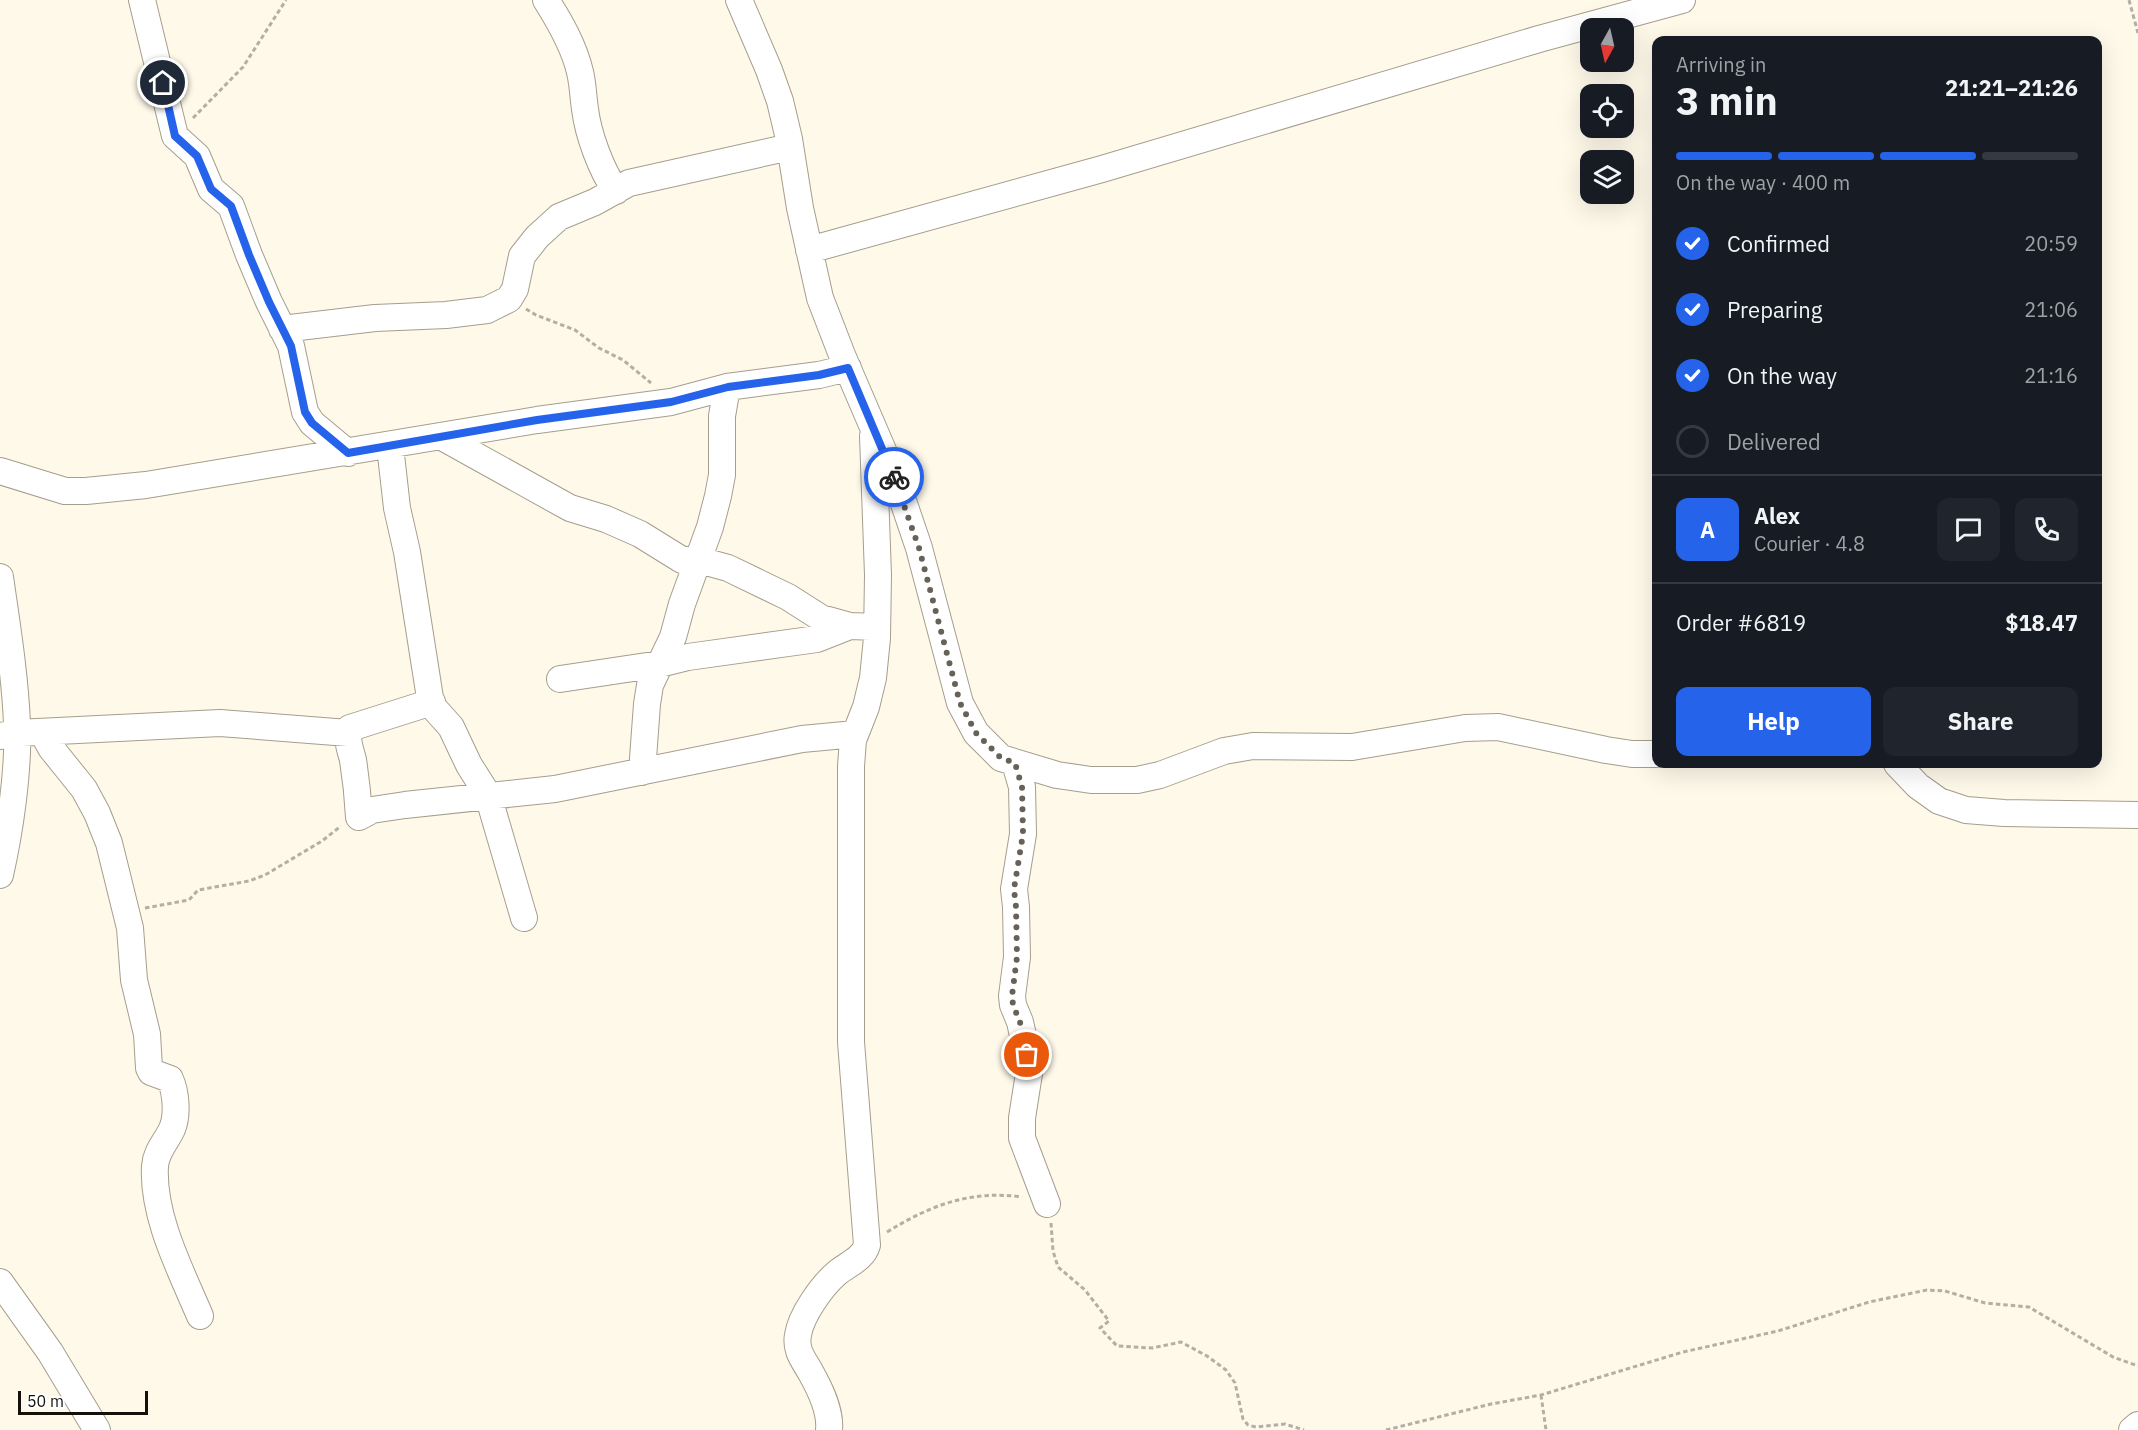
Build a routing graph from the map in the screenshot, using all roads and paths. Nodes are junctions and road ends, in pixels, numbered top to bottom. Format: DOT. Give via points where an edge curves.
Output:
graph roads {
  1 [pos="142,0"];
  2 [pos="286,0"];
  3 [pos="546,0"];
  4 [pos="739,0"];
  5 [pos="1683,0"];
  6 [pos="2129,0"];
  7 [pos="2138,33"];
  8 [pos="175,136"];
  9 [pos="790,147"];
  10 [pos="615,191"];
  11 [pos="809,250"];
  12 [pos="509,299"];
  13 [pos="282,329"];
  14 [pos="848,368"];
  15 [pos="728,387"];
  16 [pos="671,402"];
  17 [pos="872,424"];
  18 [pos="442,437"];
  19 [pos="390,446"];
  20 [pos="348,453"];
  21 [pos="0,471"];
  22 [pos="699,560"];
  23 [pos="0,577"];
  24 [pos="850,626"];
  25 [pos="877,627"];
  26 [pos="660,664"];
  27 [pos="560,679"];
  28 [pos="432,702"];
  29 [pos="348,733"];
  30 [pos="20,734"];
  31 [pos="855,734"];
  32 [pos="1652,754"];
  33 [pos="1015,763"];
  34 [pos="1901,768"];
  35 [pos="642,772"];
  36 [pos="488,795"];
  37 [pos="2138,815"];
  38 [pos="359,817"];
  39 [pos="0,875"];
  40 [pos="126,910"];
  41 [pos="524,918"];
  42 [pos="1047,1204"];
  43 [pos="867,1245"];
  44 [pos="0,1282"];
  45 [pos="200,1316"];
  46 [pos="2138,1366"];
  47 [pos="1541,1395"];
  48 [pos="2138,1425"];
  49 [pos="97,1430"];
  50 [pos="829,1430"];
  51 [pos="1304,1430"];
  52 [pos="1386,1430"];
  53 [pos="1546,1430"];
  54 [pos="2132,1430"];
  1 -- 8 [label="street"];
  2 -- 8 [label="path" via="243,67"];
  3 -- 10 [label="street" via="560,22 580,71 591,133"];
  4 -- 9 [label="street" via="780,101"];
  5 -- 11 [label="street"];
  6 -- 7 [label="path"];
  8 -- 13 [label="street" via="197,156 211,189 231,206"];
  9 -- 10 [label="street" via="640,180"];
  9 -- 11 [label="street"];
  10 -- 12 [label="street" via="559,216 537,237 522,256"];
  11 -- 14 [label="street" via="820,298"];
  12 -- 13 [label="street" via="473,313 375,318"];
  12 -- 16 [label="path" via="536,315 575,330 623,360"];
  13 -- 20 [label="street" via="291,346 305,412 312,423"];
  14 -- 15 [label="street"];
  14 -- 17 [label="street"];
  15 -- 16 [label="street"];
  15 -- 22 [label="street" via="722,416 722,476"];
  16 -- 18 [label="street"];
  17 -- 25 [label="street"];
  17 -- 33 [label="street" via="919,548 960,703 976,733 1001,758"];
  18 -- 19 [label="street"];
  18 -- 22 [label="street" via="570,508 640,534 682,560"];
  19 -- 20 [label="street"];
  19 -- 28 [label="street" via="400,530"];
  20 -- 21 [label="street" via="86,491 51,488"];
  22 -- 24 [label="street" via="728,568 821,618"];
  22 -- 26 [label="street"];
  23 -- 30 [label="street"];
  24 -- 25 [label="street"];
  24 -- 26 [label="street" via="817,639"];
  25 -- 31 [label="street" via="873,678"];
  26 -- 27 [label="street"];
  26 -- 35 [label="street" via="648,695"];
  28 -- 29 [label="street" via="359,723"];
  28 -- 36 [label="street"];
  29 -- 30 [label="street" via="220,723"];
  29 -- 38 [label="street"];
  30 -- 39 [label="street"];
  30 -- 40 [label="street" via="51,748 84,789 109,843"];
  31 -- 35 [label="street" via="802,739"];
  31 -- 43 [label="street" via="851,766 851,1042"];
  32 -- 33 [label="street" via="1570,744 1498,728 1465,728 1352,747 1253,746 1224,751 1137,780 1091,780"];
  33 -- 42 [label="street" via="1022,787 1023,834 1014,889 1017,957 1012,996 1030,1067 1022,1138"];
  34 -- 37 [label="street" via="1939,801 1966,810"];
  35 -- 36 [label="street" via="555,789"];
  36 -- 38 [label="street" via="372,810"];
  36 -- 41 [label="street"];
  38 -- 40 [label="path" via="257,878 198,890 189,900"];
  40 -- 45 [label="street" via="149,1068 170,1079 175,1097 173,1127 157,1153 155,1165 159,1211"];
  42 -- 43 [label="path" via="1040,1199 998,1194 949,1202 902,1223"];
  42 -- 51 [label="path" via="1058,1267 1106,1315 1109,1321 1100,1328 1117,1346 1152,1348 1181,1342 1226,1370 1248,1425 1256,1428 1285,1424"];
  43 -- 50 [label="street" via="866,1251 821,1291 797,1337 799,1353 828,1414"];
  44 -- 49 [label="street" via="50,1352"];
  46 -- 47 [label="path" via="2113,1357 2029,1308 1927,1290 1869,1302 1778,1331 1683,1352"];
  47 -- 52 [label="path"];
  47 -- 53 [label="path"];
  48 -- 54 [label="street"];
}
